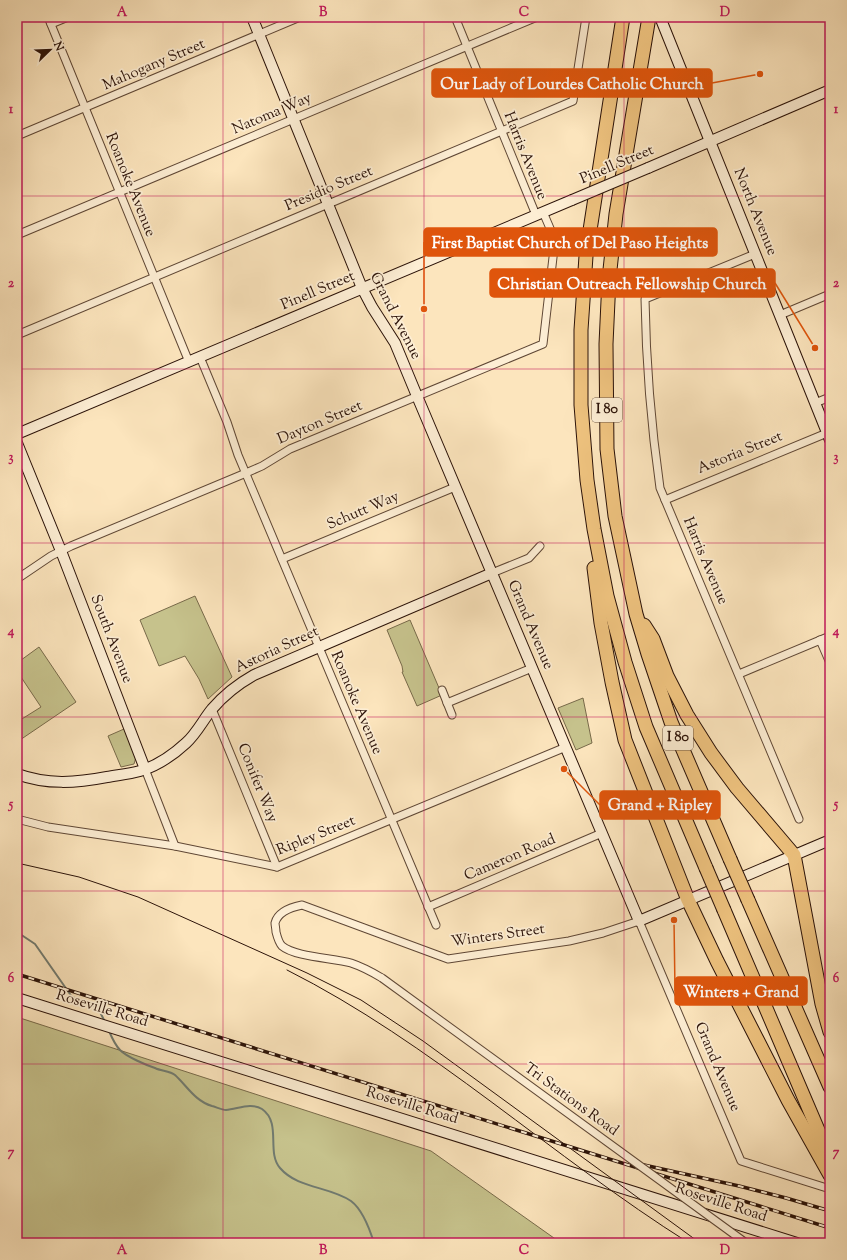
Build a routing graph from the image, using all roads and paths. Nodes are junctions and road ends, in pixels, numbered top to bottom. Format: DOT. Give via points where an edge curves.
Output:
graph roads {
  1 [pos="48,17"];
  2 [pos="68,17"];
  3 [pos="252,17"];
  4 [pos="300,17"];
  5 [pos="455,17"];
  6 [pos="537,17"];
  7 [pos="586,17"];
  8 [pos="624,17"];
  9 [pos="649,17"];
  10 [pos="660,17"];
  11 [pos="51,24"];
  12 [pos="259,34"];
  13 [pos="467,46"];
  14 [pos="830,90"];
  15 [pos="85,108"];
  16 [pos="294,119"];
  17 [pos="501,131"];
  18 [pos="17,136"];
  19 [pos="710,141"];
  20 [pos="120,192"];
  21 [pos="328,204"];
  22 [pos="539,214"];
  23 [pos="17,235"];
  24 [pos="555,240"];
  25 [pos="755,254"];
  26 [pos="154,277"];
  27 [pos="362,288"];
  28 [pos="830,294"];
  29 [pos="780,315"];
  30 [pos="17,335"];
  31 [pos="200,357"];
  32 [pos="189,362"];
  33 [pos="417,396"];
  34 [pos="830,397"];
  35 [pos="815,403"];
  36 [pos="17,434"];
  37 [pos="829,437"];
  38 [pos="17,443"];
  39 [pos="246,473"];
  40 [pos="587,480"];
  41 [pos="455,486"];
  42 [pos="665,500"];
  43 [pos="540,546"];
  44 [pos="61,551"];
  45 [pos="282,559"];
  46 [pos="492,573"];
  47 [pos="17,579"];
  48 [pos="636,614"];
  49 [pos="830,636"];
  50 [pos="820,640"];
  51 [pos="318,646"];
  52 [pos="830,662"];
  53 [pos="532,668"];
  54 [pos="739,674"];
  55 [pos="442,690"];
  56 [pos="447,703"];
  57 [pos="212,709"];
  58 [pos="452,715"];
  59 [pos="566,747"];
  60 [pos="145,769"];
  61 [pos="17,774"];
  62 [pos="17,819"];
  63 [pos="799,819"];
  64 [pos="391,820"];
  65 [pos="602,833"];
  66 [pos="830,840"];
  67 [pos="175,846"];
  68 [pos="794,855"];
  69 [pos="277,867"];
  70 [pos="688,900"];
  71 [pos="428,906"];
  72 [pos="639,920"];
  73 [pos="436,925"];
  74 [pos="382,978"];
  75 [pos="17,998"];
  76 [pos="830,1032"];
  77 [pos="830,1087"];
  78 [pos="819,1146"];
  79 [pos="830,1158"];
  80 [pos="830,1175"];
  81 [pos="830,1189"];
  82 [pos="746,1243"];
  83 [pos="797,1243"];
  1 -- 11 [label="street, Roanoke Avenue"];
  2 -- 11 [label="street"];
  3 -- 12 [label="street, Grand Avenue"];
  4 -- 12 [label="street, Mahogany Street"];
  5 -- 13 [label="street, Harris Avenue"];
  6 -- 13 [label="street, Natoma Way"];
  7 -- 17 [label="street, Presidio Street" via="572,101"];
  8 -- 40 [label="highway, I 80" via="586,256 581,330 581,405"];
  9 -- 48 [label="highway, I 80" via="616,214 606,344 608,457 615,516"];
  10 -- 19 [label="street, North Avenue"];
  11 -- 15 [label="street, Roanoke Avenue"];
  12 -- 15 [label="street, Mahogany Street"];
  12 -- 16 [label="street, Grand Avenue"];
  13 -- 16 [label="street, Natoma Way"];
  13 -- 17 [label="street, Harris Avenue"];
  14 -- 19 [label="street, Pinell Street"];
  15 -- 18 [label="street, Mahogany Street"];
  15 -- 20 [label="street, Roanoke Avenue"];
  16 -- 20 [label="street, Natoma Way"];
  16 -- 21 [label="street, Grand Avenue"];
  17 -- 21 [label="street, Presidio Street"];
  17 -- 22 [label="street, Harris Avenue"];
  19 -- 22 [label="street, Pinell Street, bridge"];
  19 -- 25 [label="street, North Avenue"];
  20 -- 23 [label="street, Natoma Way"];
  20 -- 26 [label="street, Roanoke Avenue"];
  21 -- 26 [label="street, Presidio Street"];
  21 -- 27 [label="street, Grand Avenue"];
  22 -- 24 [label="street, Harris Avenue"];
  22 -- 27 [label="street, Pinell Street"];
  24 -- 33 [label="street, Dayton Street" via="543,344"];
  25 -- 29 [label="street, North Avenue"];
  25 -- 42 [label="street, Harris Avenue" via="645,299 652,425 660,488"];
  26 -- 30 [label="street, Presidio Street"];
  26 -- 32 [label="street, Roanoke Avenue"];
  27 -- 31 [label="street, Pinell Street"];
  27 -- 33 [label="street, Grand Avenue" via="395,343"];
  28 -- 29 [label="street"];
  29 -- 35 [label="street, North Avenue"];
  31 -- 32 [label="street, Pinell Street"];
  31 -- 39 [label="street, Roanoke Avenue"];
  32 -- 36 [label="street, Pinell Street"];
  33 -- 39 [label="street, Dayton Street" via="290,449"];
  33 -- 41 [label="street, Grand Avenue"];
  34 -- 35 [label="street"];
  35 -- 37 [label="street, North Avenue"];
  37 -- 42 [label="street, Astoria Street"];
  38 -- 44 [label="street, South Avenue"];
  39 -- 44 [label="street, Dayton Street"];
  39 -- 45 [label="street, Roanoke Avenue"];
  40 -- 70 [label="highway" via="588,521 601,623 625,740"];
  40 -- 78 [label="highway, I 80, bridge" via="607,596 646,727 724,910"];
  41 -- 45 [label="street, Schutt Way"];
  41 -- 46 [label="street, Grand Avenue"];
  42 -- 54 [label="street, Harris Avenue"];
  43 -- 46 [label="street, Astoria Street" via="530,558"];
  44 -- 47 [label="street, Dayton Street"];
  44 -- 60 [label="street, South Avenue"];
  45 -- 51 [label="street, Roanoke Avenue"];
  46 -- 51 [label="street, Astoria Street"];
  46 -- 53 [label="street, Grand Avenue"];
  48 -- 68 [label="highway" via="653,639 667,676 711,753"];
  48 -- 77 [label="highway, I 80, bridge" via="671,722"];
  49 -- 50 [label="street"];
  50 -- 52 [label="street"];
  50 -- 54 [label="street"];
  51 -- 57 [label="street, Astoria Street" via="254,675 233,688"];
  51 -- 64 [label="street, Roanoke Avenue"];
  53 -- 56 [label="street"];
  53 -- 59 [label="street, Grand Avenue"];
  54 -- 63 [label="street, Harris Avenue"];
  55 -- 56 [label="street"];
  56 -- 58 [label="street"];
  57 -- 60 [label="street, Astoria Street" via="195,734 178,750"];
  57 -- 69 [label="street, Conifer Way"];
  59 -- 64 [label="street, Ripley Street"];
  59 -- 65 [label="street, Grand Avenue"];
  60 -- 61 [label="street, Astoria Street" via="73,782 46,781"];
  60 -- 67 [label="street, South Avenue"];
  62 -- 67 [label="street, Ripley Street" via="48,827"];
  64 -- 69 [label="street, Ripley Street"];
  64 -- 71 [label="street, Roanoke Avenue"];
  65 -- 71 [label="street, Cameron Road"];
  65 -- 72 [label="street, Grand Avenue"];
  66 -- 68 [label="street, Winters Street"];
  67 -- 69 [label="street, Ripley Street"];
  68 -- 70 [label="street, Winters Street"];
  68 -- 76 [label="highway" via="822,1004"];
  70 -- 72 [label="street, Winters Street"];
  70 -- 78 [label="highway" via="788,1100"];
  71 -- 73 [label="street, Roanoke Avenue"];
  72 -- 74 [label="street, Winters Street" via="570,941 448,959 302,904 288,908 275,923 276,935 282,946 310,956 352,963"];
  72 -- 81 [label="street, Grand Avenue" via="741,1161"];
  74 -- 82 [label="street, Tri Stations Road, bridge"];
  75 -- 83 [label="street, Roseville Road"];
  78 -- 79 [label="highway, I 80"];
  78 -- 80 [label="highway"];
}
